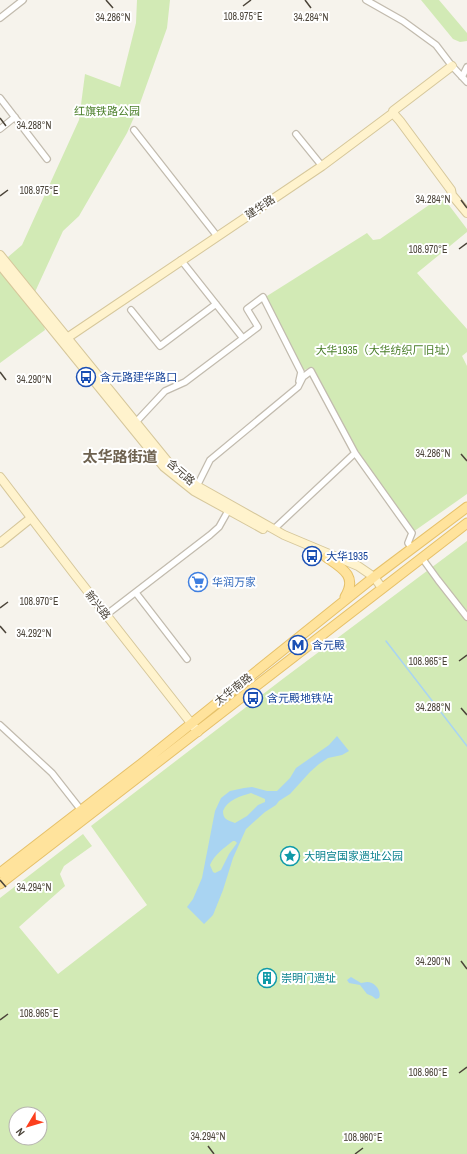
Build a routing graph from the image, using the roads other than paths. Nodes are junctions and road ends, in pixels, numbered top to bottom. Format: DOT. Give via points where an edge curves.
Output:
graph roads {
  1 [pos="23,0"];
  2 [pos="366,0"];
  3 [pos="0,18"];
  4 [pos="452,66"];
  5 [pos="467,67"];
  6 [pos="462,77"];
  7 [pos="467,82"];
  8 [pos="0,98"];
  9 [pos="393,114"];
  10 [pos="15,117"];
  11 [pos="0,129"];
  12 [pos="134,130"];
  13 [pos="296,134"];
  14 [pos="47,159"];
  15 [pos="322,166"];
  16 [pos="467,214"];
  17 [pos="217,236"];
  18 [pos="0,255"];
  19 [pos="181,260"];
  20 [pos="0,265"];
  21 [pos="216,304"];
  22 [pos="131,310"];
  23 [pos="242,337"];
  24 [pos="64,339"];
  25 [pos="298,388"];
  26 [pos="136,422"];
  27 [pos="355,453"];
  28 [pos="0,477"];
  29 [pos="197,486"];
  30 [pos="467,507"];
  31 [pos="228,511"];
  32 [pos="31,518"];
  33 [pos="467,523"];
  34 [pos="274,529"];
  35 [pos="0,543"];
  36 [pos="412,548"];
  37 [pos="326,557"];
  38 [pos="422,558"];
  39 [pos="372,579"];
  40 [pos="380,590"];
  41 [pos="136,593"];
  42 [pos="341,604"];
  43 [pos="106,615"];
  44 [pos="467,617"];
  45 [pos="187,659"];
  46 [pos="191,723"];
  47 [pos="0,725"];
  48 [pos="198,732"];
  49 [pos="81,810"];
  50 [pos="0,873"];
  51 [pos="0,884"];
  1 -- 3 [label="street"];
  2 -- 4 [label="street" via="409,25 436,45"];
  4 -- 6 [label="street"];
  4 -- 9 [label="main road, 建华路" via="393,110"];
  5 -- 6 [label="street"];
  6 -- 7 [label="street"];
  8 -- 10 [label="street"];
  9 -- 15 [label="main road, 建华路"];
  9 -- 16 [label="main road"];
  10 -- 11 [label="street"];
  10 -- 14 [label="street"];
  12 -- 17 [label="street"];
  13 -- 15 [label="street"];
  15 -- 17 [label="main road, 建华路"];
  17 -- 19 [label="main road, 建华路"];
  18 -- 24 [label="main road, 含元路"];
  19 -- 21 [label="street"];
  19 -- 24 [label="main road, 建华路"];
  20 -- 24 [label="main road, 含元路"];
  21 -- 22 [label="street" via="160,346"];
  21 -- 23 [label="street"];
  23 -- 25 [label="street" via="258,327 247,309 263,297 301,372"];
  23 -- 26 [label="street" via="185,382 165,391"];
  24 -- 26 [label="main road, 含元路"];
  24 -- 31 [label="main road, 含元路" via="164,467 194,491"];
  25 -- 27 [label="street" via="303,377 312,371"];
  25 -- 29 [label="street" via="210,460"];
  26 -- 29 [label="main road, 含元路" via="168,462"];
  27 -- 34 [label="street"];
  27 -- 36 [label="street" via="412,533 408,543"];
  28 -- 32 [label="main road, 新兴路"];
  29 -- 34 [label="main road, 含元路"];
  30 -- 36 [label="main road, 太华南路"];
  31 -- 37 [label="main road, 含元路" via="270,533"];
  31 -- 41 [label="street" via="219,527"];
  32 -- 35 [label="main road"];
  32 -- 43 [label="main road, 新兴路"];
  33 -- 38 [label="main road, 太华南路"];
  34 -- 39 [label="main road, 含元路" via="358,566"];
  36 -- 39 [label="main road, 太华南路"];
  37 -- 39 [label="main road, 含元路"];
  37 -- 42 [label="main road" via="342,568 349,577 350,590"];
  38 -- 40 [label="main road, 太华南路"];
  38 -- 44 [label="street"];
  39 -- 40 [label="main road, 含元路"];
  39 -- 42 [label="main road, 太华南路"];
  40 -- 48 [label="main road, 太华南路"];
  41 -- 43 [label="street"];
  41 -- 45 [label="street"];
  42 -- 46 [label="main road, 太华南路"];
  43 -- 46 [label="main road, 新兴路"];
  46 -- 48 [label="main road, 新兴路"];
  46 -- 49 [label="main road, 太华南路"];
  47 -- 49 [label="street" via="52,773"];
  48 -- 51 [label="main road, 太华南路"];
  49 -- 50 [label="main road, 太华南路"];
}
